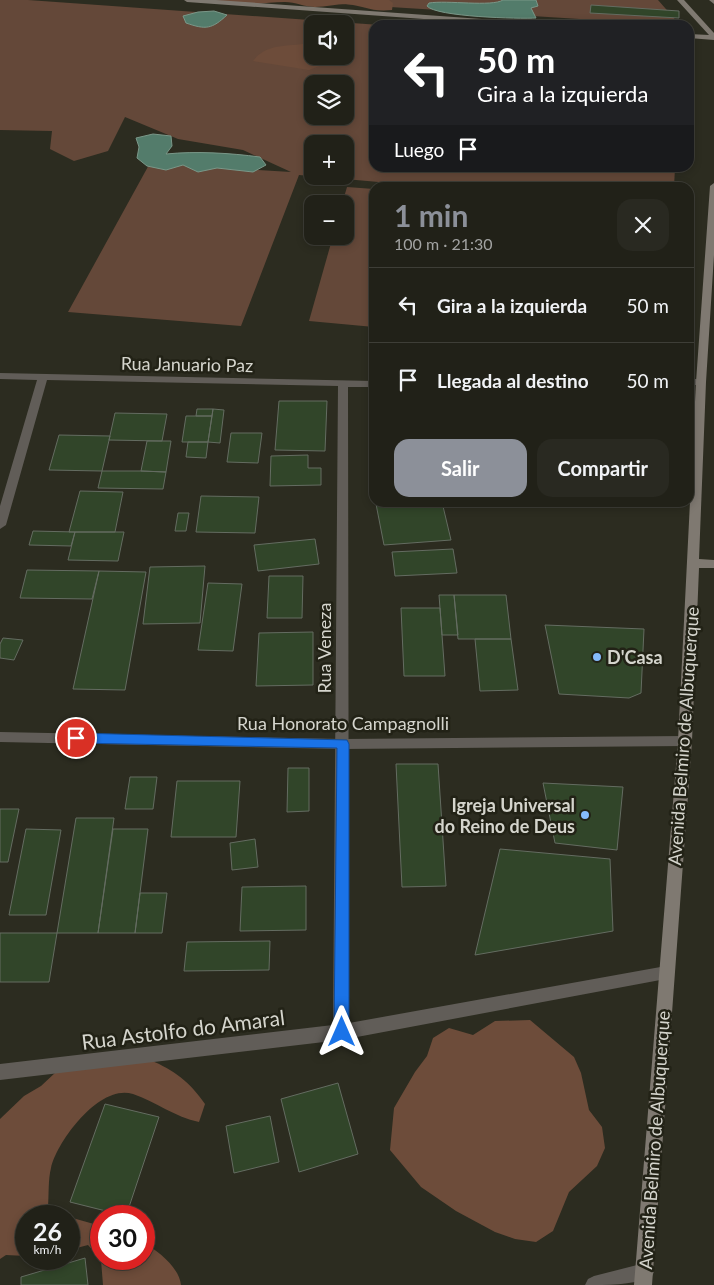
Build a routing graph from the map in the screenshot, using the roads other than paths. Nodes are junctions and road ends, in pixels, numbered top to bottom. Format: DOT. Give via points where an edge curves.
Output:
graph roads {
  1 [pos="187,0"];
  2 [pos="680,0"];
  3 [pos="467,20"];
  4 [pos="694,36"];
  5 [pos="714,36"];
  6 [pos="714,186"];
  7 [pos="0,376"];
  8 [pos="43,377"];
  9 [pos="695,382"];
  10 [pos="343,384"];
  11 [pos="369,384"];
  12 [pos="694,472"];
  13 [pos="694,507"];
  14 [pos="0,525"];
  15 [pos="693,563"];
  16 [pos="714,564"];
  17 [pos="0,737"];
  18 [pos="685,741"];
  19 [pos="343,744"];
  20 [pos="666,974"];
  21 [pos="342,1032"];
  22 [pos="0,1072"];
  23 [pos="644,1278"];
  24 [pos="594,1285"];
  1 -- 3 [label="main road"];
  2 -- 5 [label="main road"];
  4 -- 5 [label="main road"];
  6 -- 9 [label="main road, Avenida Belmiro de Albuquerque"];
  7 -- 8 [label="street, Rua Januario Paz"];
  8 -- 10 [label="street, Rua Januario Paz"];
  8 -- 14 [label="street"];
  9 -- 12 [label="main road, Avenida Belmiro de Albuquerque"];
  10 -- 11 [label="street, Rua Januario Paz"];
  10 -- 19 [label="street, Rua Veneza"];
  13 -- 15 [label="main road, Avenida Belmiro de Albuquerque"];
  15 -- 16 [label="main road"];
  15 -- 18 [label="main road, Avenida Belmiro de Albuquerque"];
  17 -- 19 [label="street, Rua Honorato Campagnolli"];
  18 -- 19 [label="street, Rua Honorato Campagnolli"];
  18 -- 20 [label="main road, Avenida Belmiro de Albuquerque"];
  19 -- 21 [label="street, Rua Veneza"];
  20 -- 21 [label="street, Rua Astolfo do Amaral"];
  20 -- 23 [label="main road, Avenida Belmiro de Albuquerque"];
  21 -- 22 [label="street, Rua Astolfo do Amaral"];
  23 -- 24 [label="street"];
}
